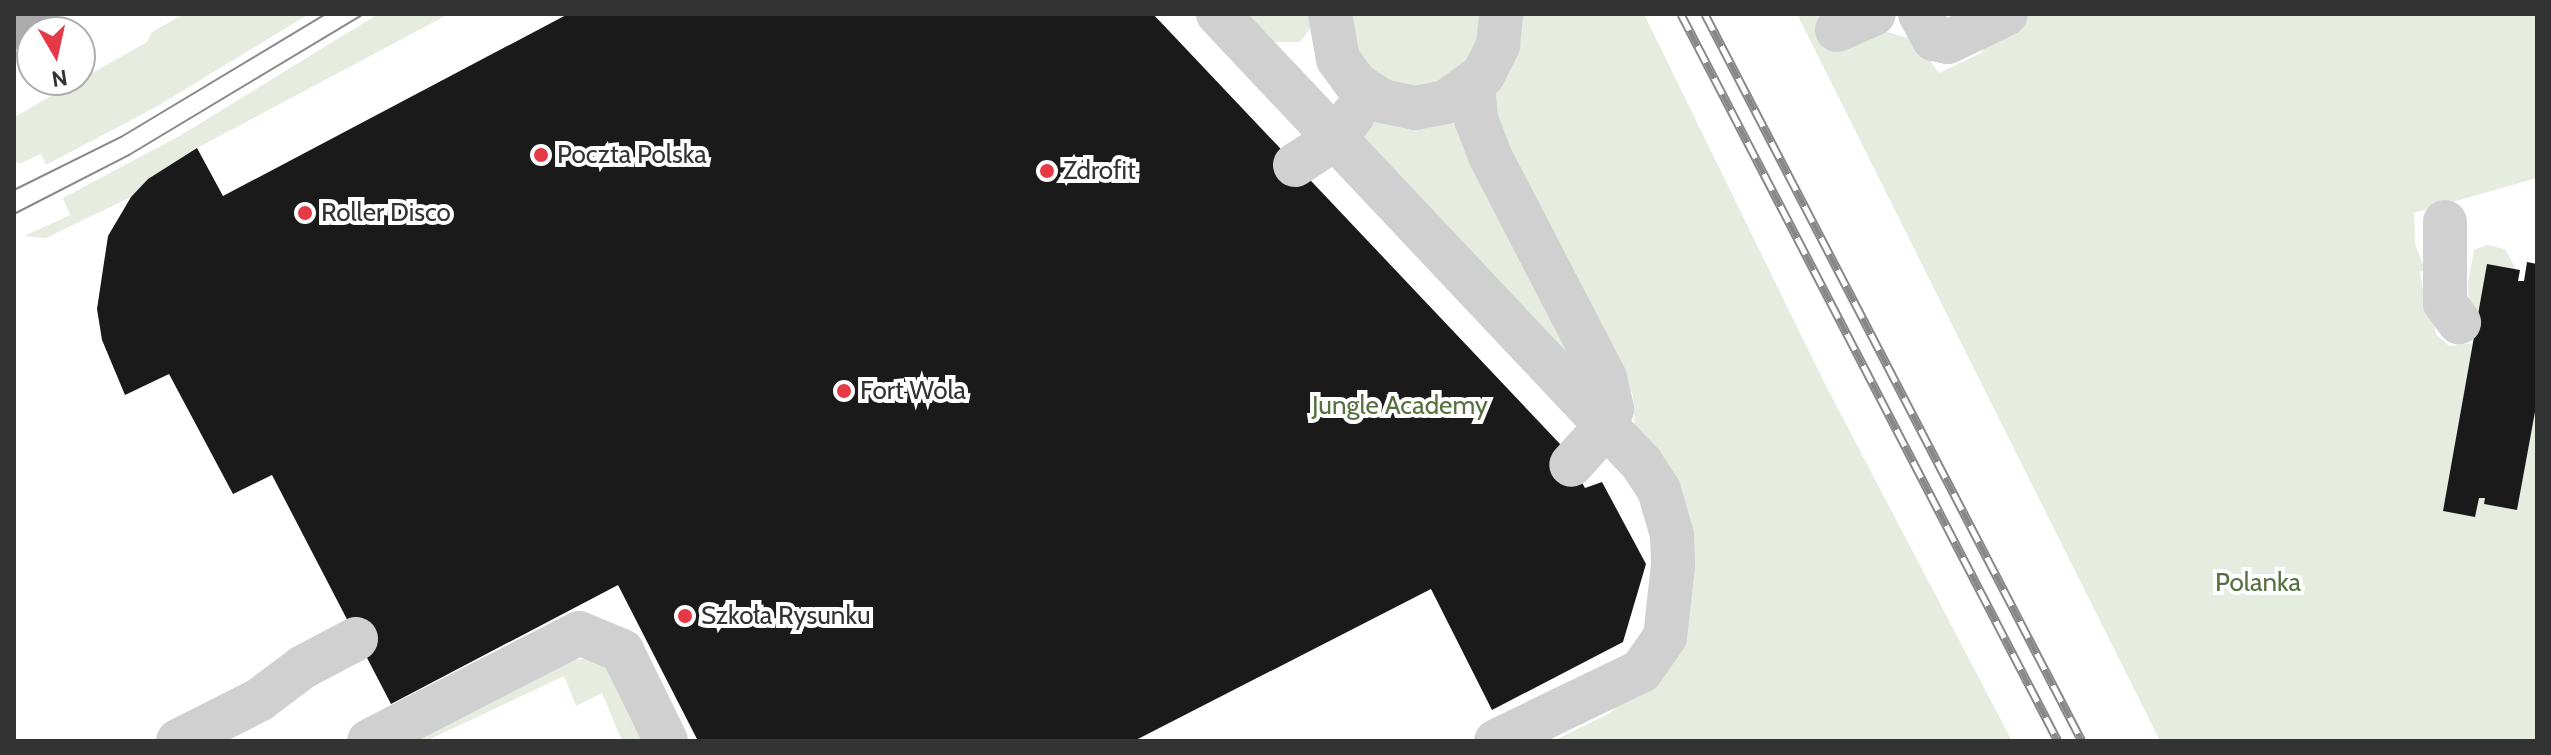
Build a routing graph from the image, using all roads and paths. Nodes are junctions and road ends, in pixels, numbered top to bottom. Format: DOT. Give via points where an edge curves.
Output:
graph roads {
  1 [pos="35,14"];
  2 [pos="1218,14"];
  3 [pos="1501,14"];
  4 [pos="1920,14"];
  5 [pos="2006,14"];
  6 [pos="14,27"];
  7 [pos="1332,30"];
  8 [pos="1258,57"];
  9 [pos="1473,85"];
  10 [pos="1369,94"];
  11 [pos="1335,139"];
  12 [pos="1295,165"];
  13 [pos="2445,222"];
  14 [pos="2459,322"];
  15 [pos="1606,426"];
  16 [pos="1571,465"];
  17 [pos="354,637"];
  18 [pos="178,741"];
  19 [pos="369,741"];
  20 [pos="666,741"];
  21 [pos="1496,741"];
  1 -- 6 [label="main road"];
  2 -- 8 [label="lane"];
  3 -- 9 [label="lane" via="1492,62"];
  4 -- 5 [label="lane" via="1934,39 1948,42"];
  7 -- 8 [label="lane" via="1283,58"];
  7 -- 10 [label="lane" via="1347,73"];
  8 -- 11 [label="lane"];
  9 -- 10 [label="lane" via="1446,102 1415,108"];
  9 -- 15 [label="lane" via="1476,119 1490,156 1605,378 1612,409"];
  10 -- 11 [label="lane"];
  11 -- 12 [label="lane"];
  11 -- 15 [label="lane"];
  13 -- 14 [label="lane" via="2445,303"];
  15 -- 16 [label="lane"];
  15 -- 21 [label="lane" via="1659,490 1672,535 1673,605 1665,637 1641,671"];
  17 -- 18 [label="lane" via="288,695 247,694"];
  19 -- 20 [label="lane" via="579,633 622,651"];
}
